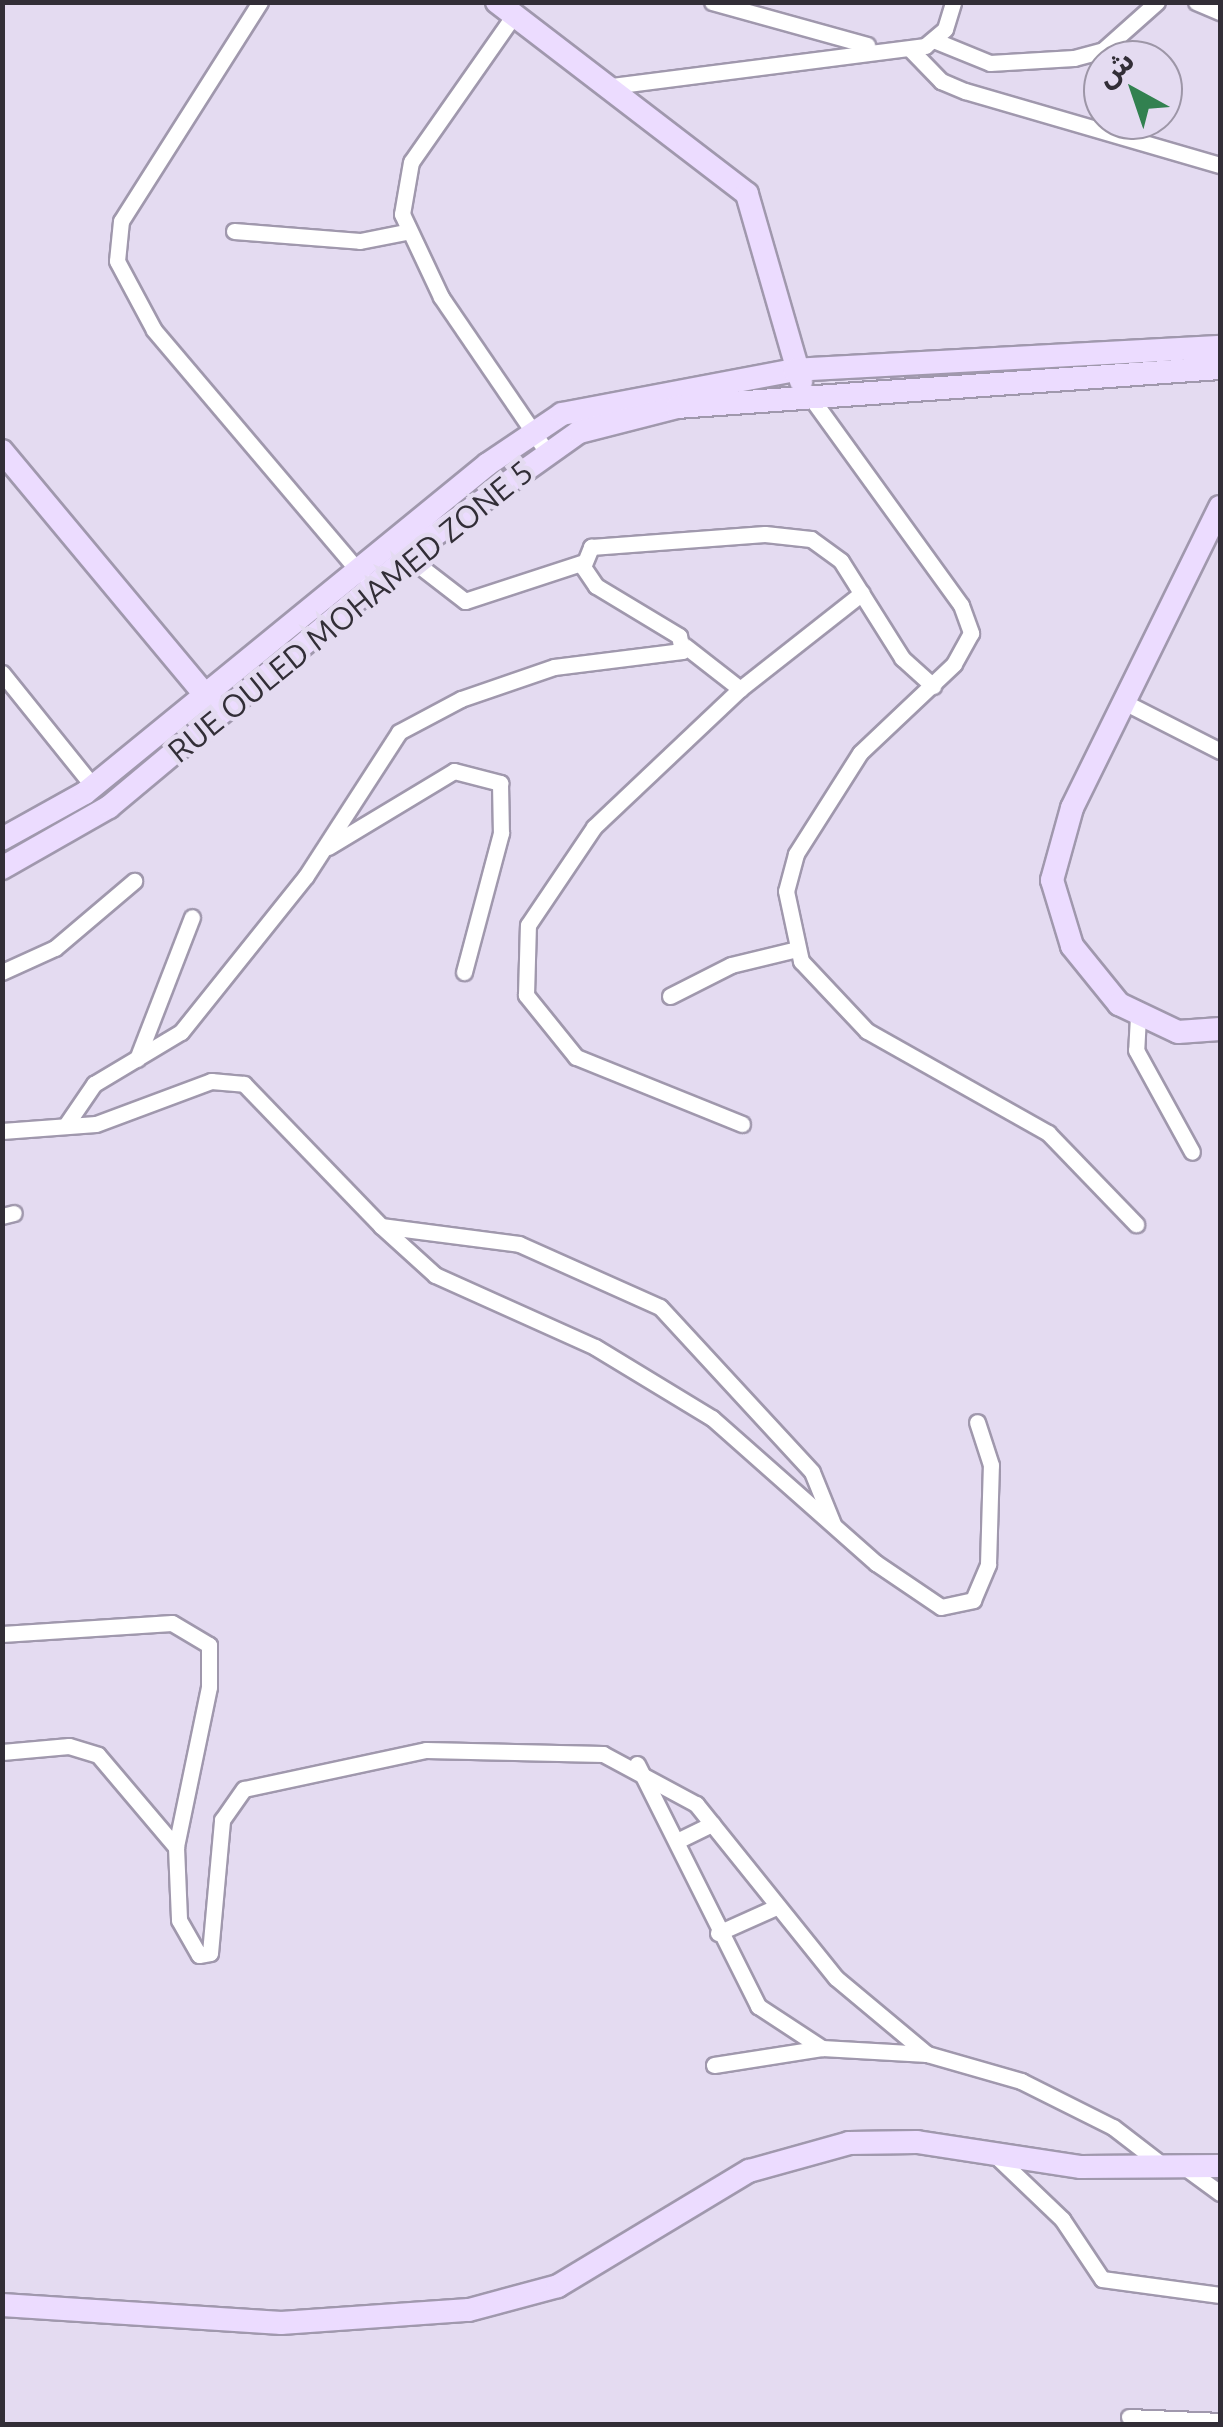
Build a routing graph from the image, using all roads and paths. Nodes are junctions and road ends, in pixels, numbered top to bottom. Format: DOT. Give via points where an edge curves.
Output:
graph roads {
  1 [pos="260,2"];
  2 [pos="712,2"];
  3 [pos="954,2"];
  4 [pos="1156,2"];
  5 [pos="1196,2"];
  6 [pos="505,9"];
  7 [pos="1220,12"];
  8 [pos="936,40"];
  9 [pos="874,47"];
  10 [pos="910,49"];
  11 [pos="612,86"];
  12 [pos="1220,165"];
  13 [pos="234,231"];
  14 [pos="406,232"];
  15 [pos="1220,347"];
  16 [pos="1220,368"];
  17 [pos="794,370"];
  18 [pos="809,395"];
  19 [pos="533,430"];
  20 [pos="2,451"];
  21 [pos="546,451"];
  22 [pos="1220,507"];
  23 [pos="1212,545"];
  24 [pos="408,557"];
  25 [pos="584,562"];
  26 [pos="356,568"];
  27 [pos="372,587"];
  28 [pos="862,594"];
  29 [pos="685,646"];
  30 [pos="4,678"];
  31 [pos="933,686"];
  32 [pos="740,689"];
  33 [pos="1124,702"];
  34 [pos="213,705"];
  35 [pos="1220,752"];
  36 [pos="93,786"];
  37 [pos="2,839"];
  38 [pos="324,849"];
  39 [pos="2,868"];
  40 [pos="134,880"];
  41 [pos="192,917"];
  42 [pos="797,948"];
  43 [pos="2,972"];
  44 [pos="464,972"];
  45 [pos="670,996"];
  46 [pos="1138,1016"];
  47 [pos="1220,1029"];
  48 [pos="137,1060"];
  49 [pos="742,1124"];
  50 [pos="66,1126"];
  51 [pos="2,1131"];
  52 [pos="1192,1152"];
  53 [pos="1136,1224"];
  54 [pos="381,1226"];
  55 [pos="976,1422"];
  56 [pos="834,1524"];
  57 [pos="2,1634"];
  58 [pos="2,1752"];
  59 [pos="637,1764"];
  60 [pos="712,1824"];
  61 [pos="679,1840"];
  62 [pos="176,1847"];
  63 [pos="776,1907"];
  64 [pos="718,1934"];
  65 [pos="822,2048"];
  66 [pos="927,2054"];
  67 [pos="714,2065"];
  68 [pos="992,2152"];
  69 [pos="1220,2166"];
  70 [pos="1178,2169"];
  71 [pos="1220,2193"];
  72 [pos="1220,2295"];
  73 [pos="2,2306"];
  74 [pos="1129,2416"];
  75 [pos="1220,2422"];
  1 -- 26 [label="street" via="121,221 117,261 154,330"];
  2 -- 9 [label="street"];
  3 -- 8 [label="street"];
  4 -- 8 [label="street" via="1116,40 1074,58 990,63"];
  5 -- 7 [label="street"];
  6 -- 11 [label="street"];
  6 -- 14 [label="street" via="411,162"];
  8 -- 10 [label="street"];
  9 -- 10 [label="street"];
  9 -- 11 [label="street"];
  10 -- 12 [label="street" via="941,81 965,90"];
  11 -- 17 [label="street" via="747,194"];
  13 -- 14 [label="street" via="360,241"];
  14 -- 19 [label="street"];
  15 -- 17 [label="street, RUE OULED MOHAMED ZONE 5"];
  16 -- 18 [label="street, RUE OULED MOHAMED ZONE 5"];
  17 -- 18 [label="street"];
  17 -- 19 [label="street, RUE OULED MOHAMED ZONE 5" via="676,386"];
  18 -- 21 [label="street, RUE OULED MOHAMED ZONE 5" via="621,418"];
  18 -- 31 [label="street" via="962,605 970,642"];
  19 -- 21 [label="street"];
  19 -- 26 [label="street, RUE OULED MOHAMED ZONE 5"];
  20 -- 34 [label="street"];
  21 -- 24 [label="street, RUE OULED MOHAMED ZONE 5"];
  22 -- 23 [label="street"];
  23 -- 33 [label="street"];
  24 -- 25 [label="street" via="465,600"];
  24 -- 27 [label="street, RUE OULED MOHAMED ZONE 5"];
  25 -- 28 [label="street" via="600,544 794,534 826,546"];
  25 -- 29 [label="street" via="596,586"];
  26 -- 27 [label="street"];
  26 -- 34 [label="street, RUE OULED MOHAMED ZONE 5"];
  27 -- 34 [label="street, RUE OULED MOHAMED ZONE 5"];
  28 -- 31 [label="street" via="902,658"];
  28 -- 32 [label="street"];
  29 -- 32 [label="street"];
  29 -- 38 [label="street" via="554,667 410,726 388,743"];
  30 -- 36 [label="street"];
  31 -- 42 [label="street" via="860,753 796,854 786,891"];
  32 -- 49 [label="street" via="561,863 532,912 524,987 538,1018 590,1067"];
  33 -- 35 [label="street"];
  33 -- 46 [label="street" via="1062,832 1052,880 1072,946"];
  34 -- 36 [label="street, RUE OULED MOHAMED ZONE 5"];
  34 -- 39 [label="street, RUE OULED MOHAMED ZONE 5" via="109,807"];
  36 -- 37 [label="street, RUE OULED MOHAMED ZONE 5"];
  38 -- 44 [label="street" via="454,772 500,783 501,833"];
  38 -- 48 [label="street" via="181,1032"];
  40 -- 43 [label="street" via="54,948"];
  41 -- 48 [label="street"];
  42 -- 45 [label="street" via="731,965"];
  42 -- 53 [label="street" via="840,1012 1048,1133"];
  46 -- 47 [label="street" via="1194,1036"];
  46 -- 52 [label="street" via="1136,1050"];
  48 -- 50 [label="street" via="84,1093"];
  50 -- 51 [label="street"];
  50 -- 54 [label="street" via="126,1116 230,1079"];
  54 -- 56 [label="street" via="436,1275 595,1346 712,1418"];
  54 -- 56 [label="street" via="520,1244 660,1307 812,1472"];
  55 -- 56 [label="street" via="994,1504 988,1564 972,1600 941,1607 920,1597"];
  57 -- 62 [label="street" via="172,1623 209,1645"];
  58 -- 62 [label="street" via="69,1746 98,1755"];
  59 -- 60 [label="street" via="683,1791"];
  59 -- 61 [label="street"];
  59 -- 62 [label="street" via="510,1746 426,1750 244,1788 222,1820 204,1956 179,1920"];
  60 -- 61 [label="street"];
  60 -- 63 [label="street"];
  61 -- 64 [label="street"];
  63 -- 64 [label="street"];
  63 -- 66 [label="street" via="846,1988"];
  64 -- 65 [label="street" via="748,1996"];
  65 -- 66 [label="street"];
  65 -- 67 [label="street"];
  66 -- 70 [label="street" via="1050,2094"];
  68 -- 70 [label="street"];
  68 -- 72 [label="street" via="1062,2219 1102,2279"];
  68 -- 73 [label="street" via="886,2142 788,2154 558,2286 432,2316 281,2323"];
  69 -- 70 [label="street"];
  70 -- 71 [label="street"];
  74 -- 75 [label="street"];
}
